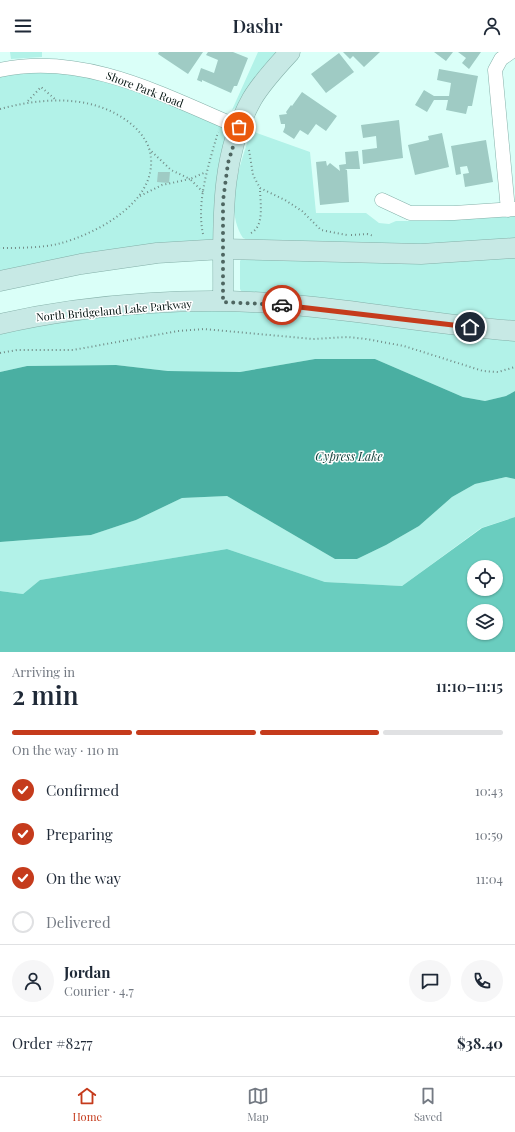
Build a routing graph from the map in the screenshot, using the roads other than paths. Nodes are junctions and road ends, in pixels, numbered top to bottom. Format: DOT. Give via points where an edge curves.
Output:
graph roads {
  1 [pos="290,52"];
  2 [pos="511,52"];
  3 [pos="0,70"];
  4 [pos="239,127"];
  5 [pos="382,200"];
  6 [pos="512,209"];
  7 [pos="515,248"];
  8 [pos="223,249"];
  9 [pos="0,281"];
  10 [pos="223,302"];
  11 [pos="0,324"];
  12 [pos="515,331"];
  1 -- 4 [label="main road" via="252,98"];
  2 -- 6 [label="street" via="502,59 495,70"];
  3 -- 4 [label="street, Shore Park Road" via="51,64 86,67 124,78"];
  4 -- 8 [label="main road" via="227,171 223,201"];
  5 -- 6 [label="street" via="410,213"];
  7 -- 8 [label="main road" via="421,254"];
  8 -- 9 [label="main road" via="158,253 81,264"];
  8 -- 10 [label="main road"];
  10 -- 11 [label="main road, North Bridgeland Lake Parkway" via="167,303 84,310"];
  10 -- 12 [label="main road, North Bridgeland Lake Parkway" via="294,305"];
}
